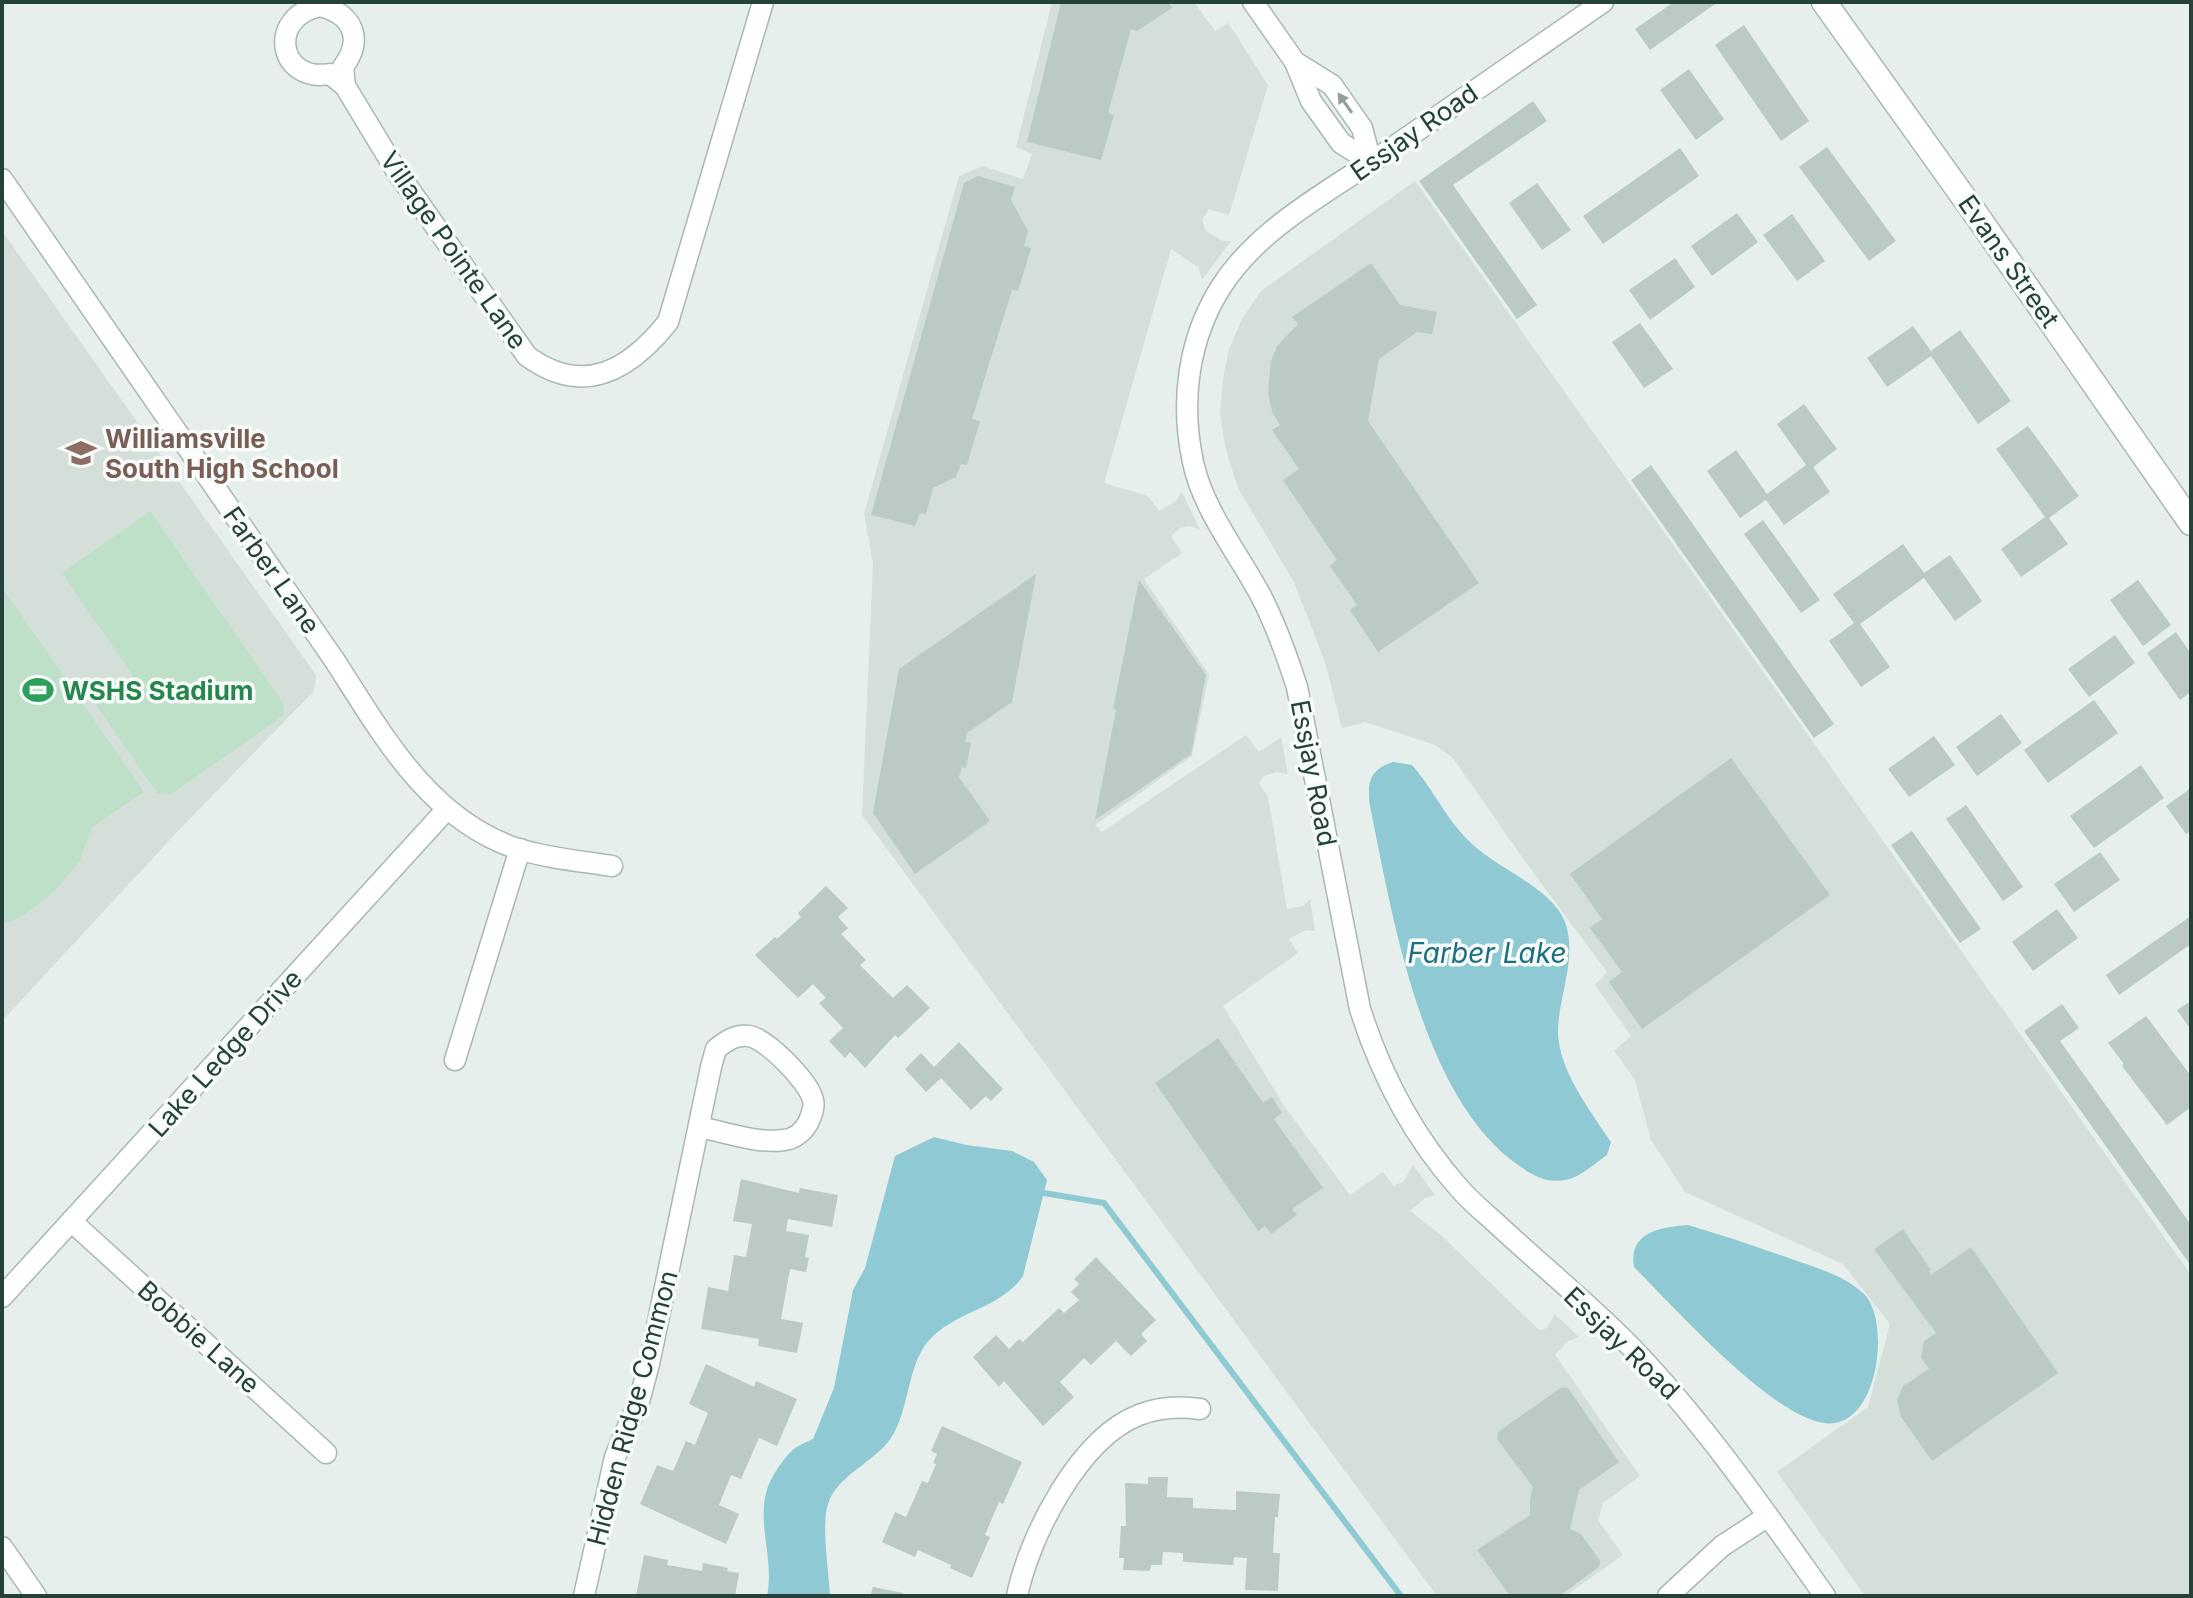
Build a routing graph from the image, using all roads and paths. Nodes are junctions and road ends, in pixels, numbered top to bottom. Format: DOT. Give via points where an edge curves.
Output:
graph roads {
  1 [pos="763,2"];
  2 [pos="1253,2"];
  3 [pos="1603,2"];
  4 [pos="1824,2"];
  5 [pos="345,86"];
  6 [pos="1371,162"];
  7 [pos="2,179"];
  8 [pos="2191,523"];
  9 [pos="447,809"];
  10 [pos="520,849"];
  11 [pos="612,866"];
  12 [pos="455,1060"];
  13 [pos="699,1127"];
  14 [pos="71,1221"];
  15 [pos="2,1297"];
  16 [pos="1200,1409"];
  17 [pos="326,1453"];
  18 [pos="1768,1516"];
  19 [pos="2,1547"];
  20 [pos="36,1596"];
  21 [pos="584,1596"];
  22 [pos="1017,1596"];
  23 [pos="1668,1596"];
  24 [pos="1825,1596"];
  1 -- 5 [label="street, Village Pointe Lane" via="668,322 636,355 601,375 560,375 527,356 397,172"];
  2 -- 6 [label="street" via="1341,143"];
  3 -- 6 [label="street, Essjay Road"];
  4 -- 8 [label="street, Evans Street"];
  6 -- 18 [label="street, Essjay Road" via="1266,236 1221,288 1204,318 1189,372 1187,428 1193,465 1207,501 1263,600 1297,687 1360,1009 1394,1093 1461,1190 1682,1401"];
  7 -- 9 [label="street, Farber Lane" via="379,729 420,784"];
  9 -- 10 [label="street, Farber Lane" via="475,830"];
  9 -- 14 [label="street, Lake Ledge Drive"];
  10 -- 11 [label="street, Farber Lane"];
  10 -- 12 [label="street"];
  13 -- 13 [label="street, Hidden Ridge Common" via="784,1140 806,1128 813,1101 807,1086 763,1042 738,1036 716,1049"];
  13 -- 21 [label="street, Hidden Ridge Common" via="649,1364 615,1457"];
  14 -- 15 [label="street, Lake Ledge Drive"];
  14 -- 17 [label="street, Bobbie Lane"];
  16 -- 22 [label="street" via="1161,1408 1137,1416 1090,1453 1047,1512"];
  18 -- 23 [label="street" via="1722,1546"];
  18 -- 24 [label="street, Essjay Road"];
  19 -- 20 [label="street"];
}
